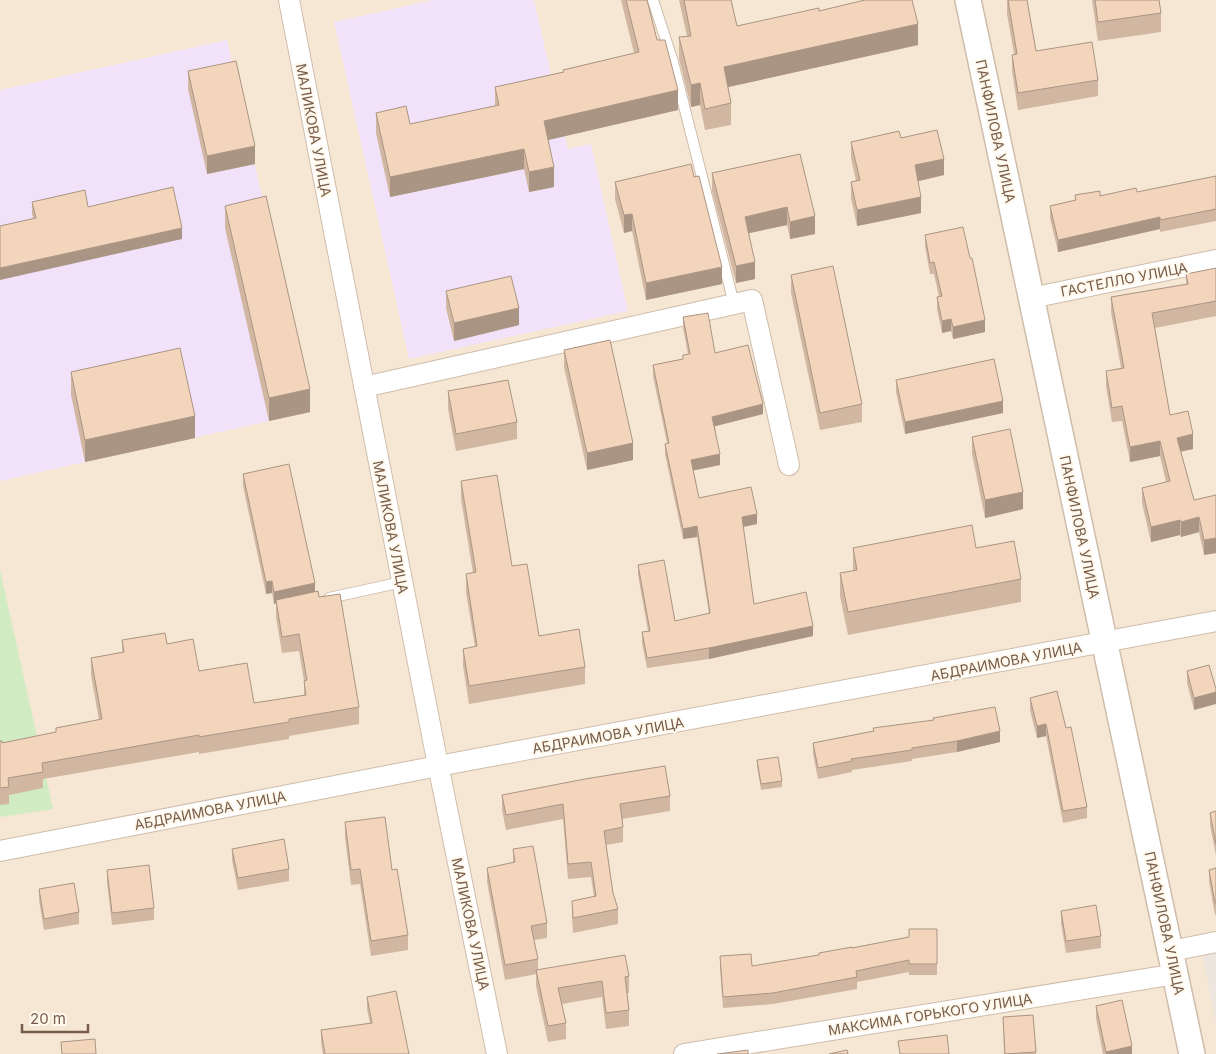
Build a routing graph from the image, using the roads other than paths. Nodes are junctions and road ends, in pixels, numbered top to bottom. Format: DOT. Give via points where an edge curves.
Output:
graph roads {
  1 [pos="289,0"];
  2 [pos="653,0"];
  3 [pos="968,0"];
  4 [pos="1216,260"];
  5 [pos="1031,298"];
  6 [pos="734,304"];
  7 [pos="364,387"];
  8 [pos="789,465"];
  9 [pos="402,582"];
  10 [pos="318,601"];
  11 [pos="1216,621"];
  12 [pos="1105,642"];
  13 [pos="438,766"];
  14 [pos="0,851"];
  15 [pos="1216,942"];
  16 [pos="1174,963"];
  17 [pos="497,1054"];
  18 [pos="684,1054"];
  19 [pos="1192,1054"];
  1 -- 7 [label="street, МАЛИКОВА УЛИЦА"];
  2 -- 6 [label="lane" via="673,62"];
  3 -- 5 [label="street, ПАНФИЛОВА УЛИЦА"];
  4 -- 5 [label="street, ГАСТЕЛЛО УЛИЦА"];
  5 -- 12 [label="street, ПАНФИЛОВА УЛИЦА"];
  6 -- 7 [label="street"];
  6 -- 8 [label="street" via="752,300"];
  7 -- 9 [label="street, МАЛИКОВА УЛИЦА"];
  9 -- 10 [label="lane"];
  9 -- 13 [label="street, МАЛИКОВА УЛИЦА"];
  11 -- 12 [label="street, АБДРАИМОВА УЛИЦА"];
  12 -- 13 [label="street, АБДРАИМОВА УЛИЦА"];
  12 -- 16 [label="street, ПАНФИЛОВА УЛИЦА"];
  13 -- 14 [label="street, АБДРАИМОВА УЛИЦА"];
  13 -- 17 [label="street, МАЛИКОВА УЛИЦА"];
  15 -- 16 [label="street, МАКСИМА ГОРЬКОГО УЛИЦА"];
  16 -- 18 [label="street, МАКСИМА ГОРЬКОГО УЛИЦА"];
  16 -- 19 [label="street, ПАНФИЛОВА УЛИЦА"];
}
